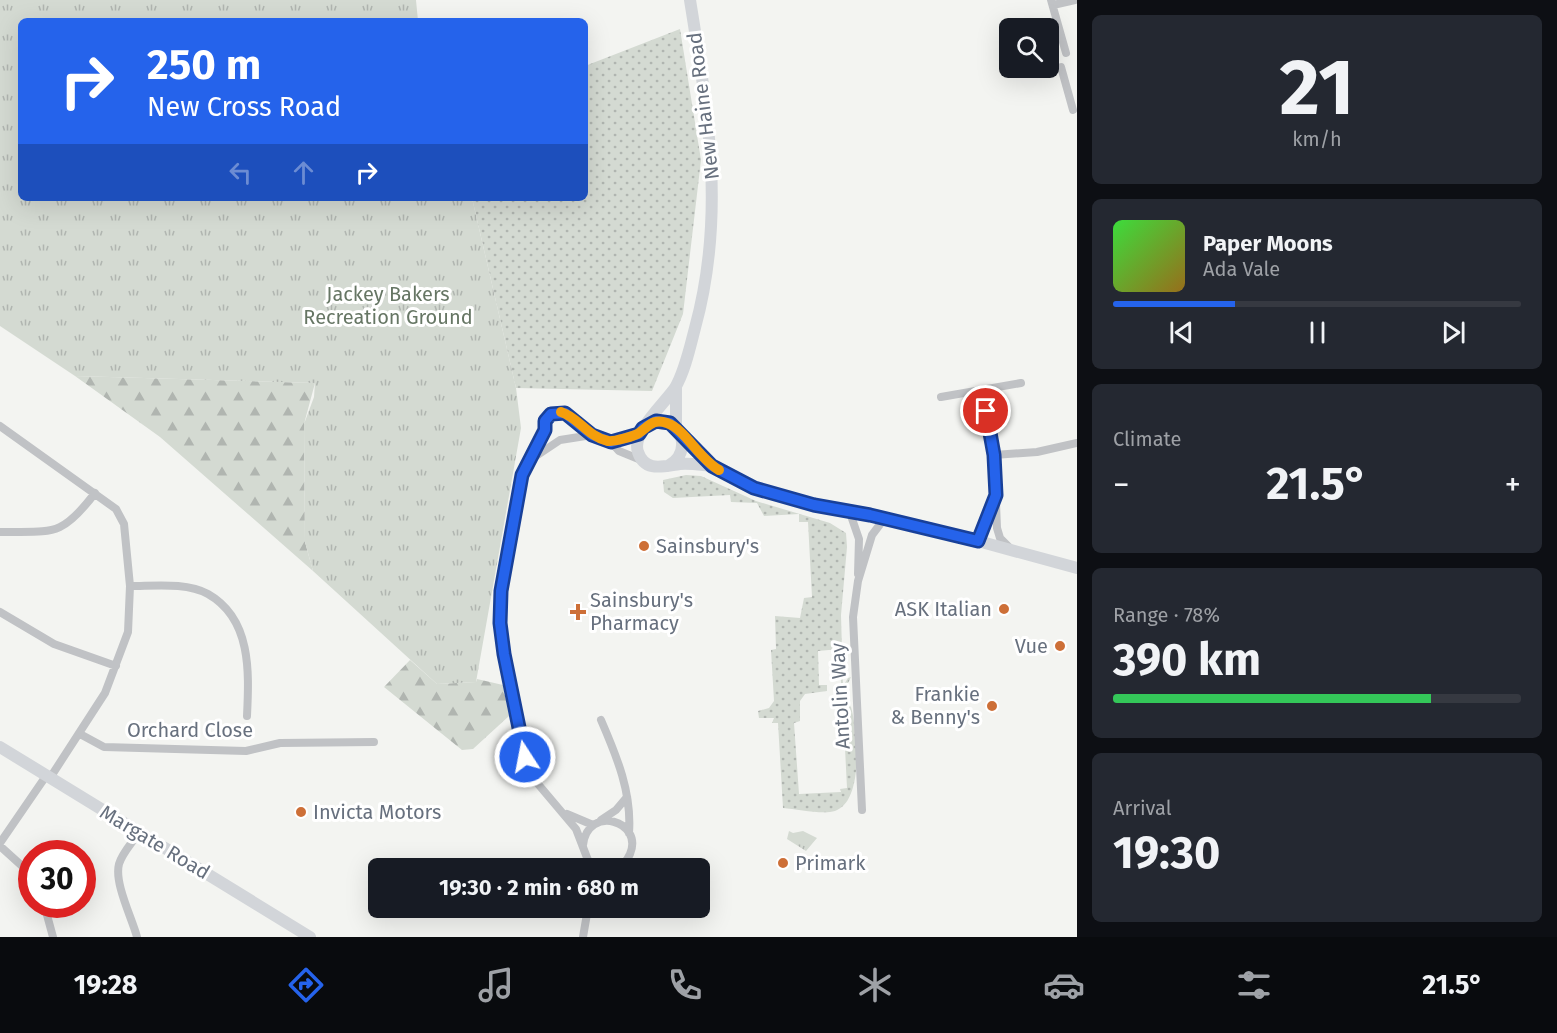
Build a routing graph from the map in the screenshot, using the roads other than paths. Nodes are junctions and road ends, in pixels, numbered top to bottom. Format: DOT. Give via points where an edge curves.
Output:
graph roads {
  1 [pos="690,0"];
  2 [pos="1075,0"];
  3 [pos="1052,3"];
  4 [pos="1066,53"];
  5 [pos="1061,68"];
  6 [pos="1077,82"];
  7 [pos="1067,84"];
  8 [pos="1072,110"];
  9 [pos="1021,383"];
  10 [pos="676,387"];
  11 [pos="982,390"];
  12 [pos="941,397"];
  13 [pos="572,419"];
  14 [pos="649,424"];
  15 [pos="0,426"];
  16 [pos="545,430"];
  17 [pos="678,430"];
  18 [pos="639,434"];
  19 [pos="592,435"];
  20 [pos="562,440"];
  21 [pos="611,442"];
  22 [pos="1077,443"];
  23 [pos="994,455"];
  24 [pos="532,458"];
  25 [pos="643,461"];
  26 [pos="712,466"];
  27 [pos="664,467"];
  28 [pos="95,493"];
  29 [pos="996,495"];
  30 [pos="849,510"];
  31 [pos="891,519"];
  32 [pos="0,532"];
  33 [pos="978,541"];
  34 [pos="1011,549"];
  35 [pos="1077,568"];
  36 [pos="858,581"];
  37 [pos="130,586"];
  38 [pos="0,612"];
  39 [pos="116,666"];
  40 [pos="247,716"];
  41 [pos="601,720"];
  42 [pos="80,734"];
  43 [pos="374,742"];
  44 [pos="0,747"];
  45 [pos="48,777"];
  46 [pos="627,798"];
  47 [pos="862,810"];
  48 [pos="566,814"];
  49 [pos="597,823"];
  50 [pos="139,832"];
  51 [pos="629,833"];
  52 [pos="0,845"];
  53 [pos="583,847"];
  54 [pos="587,858"];
  55 [pos="628,858"];
  56 [pos="18,862"];
  57 [pos="48,918"];
  58 [pos="586,918"];
  59 [pos="53,937"];
  60 [pos="136,937"];
  61 [pos="310,937"];
  62 [pos="583,937"];
  1 -- 10 [label="main road, New Haine Road" via="710,127 713,216 703,295"];
  2 -- 3 [label="street"];
  3 -- 4 [label="street"];
  5 -- 7 [label="street"];
  6 -- 7 [label="street"];
  7 -- 8 [label="street"];
  9 -- 11 [label="street"];
  10 -- 14 [label="main road, New Haine Road"];
  10 -- 17 [label="main road, New Haine Road"];
  11 -- 12 [label="street"];
  11 -- 23 [label="street"];
  13 -- 16 [label="street" via="555,412 545,421"];
  13 -- 19 [label="street"];
  13 -- 20 [label="street" via="573,429"];
  14 -- 17 [label="main road" via="663,421"];
  14 -- 18 [label="main road, New Haine Road"];
  15 -- 28 [label="street"];
  16 -- 20 [label="street" via="550,438"];
  16 -- 24 [label="street"];
  17 -- 26 [label="main road"];
  17 -- 27 [label="main road, New Haine Road" via="683,440 681,454"];
  18 -- 21 [label="street"];
  18 -- 25 [label="main road" via="636,448"];
  19 -- 20 [label="street"];
  19 -- 21 [label="street"];
  20 -- 24 [label="street"];
  21 -- 25 [label="street" via="619,451"];
  22 -- 23 [label="street" via="1037,452"];
  23 -- 29 [label="street"];
  24 -- 48 [label="street" via="522,475 501,591 500,623 525,757 538,784"];
  25 -- 27 [label="main road"];
  26 -- 27 [label="main road"];
  26 -- 30 [label="main road" via="754,488 814,505"];
  28 -- 32 [label="street" via="75,518 62,527"];
  28 -- 37 [label="street" via="121,516"];
  29 -- 33 [label="street"];
  29 -- 34 [label="street" via="997,528 1000,538"];
  30 -- 31 [label="main road"];
  30 -- 36 [label="street, Antolin Way" via="859,539"];
  31 -- 33 [label="main road"];
  31 -- 36 [label="street, Antolin Way" via="876,528"];
  33 -- 34 [label="main road"];
  34 -- 35 [label="main road"];
  36 -- 47 [label="street, Antolin Way" via="853,617"];
  37 -- 39 [label="street" via="128,632"];
  37 -- 40 [label="street" via="180,586 208,594 229,612 243,641 249,666"];
  38 -- 39 [label="street" via="54,644"];
  39 -- 42 [label="street"];
  41 -- 46 [label="street" via="626,782"];
  42 -- 43 [label="street, Orchard Close" via="104,747 246,751 280,743"];
  42 -- 45 [label="street"];
  44 -- 45 [label="main road, Margate Road"];
  45 -- 50 [label="main road, Margate Road"];
  45 -- 52 [label="street"];
  46 -- 49 [label="street"];
  46 -- 51 [label="street" via="631,811"];
  48 -- 49 [label="street"];
  48 -- 53 [label="street"];
  49 -- 51 [label="street" via="617,822"];
  49 -- 53 [label="street" via="584,838"];
  50 -- 60 [label="street" via="119,864 122,895"];
  50 -- 61 [label="main road, Margate Road"];
  51 -- 55 [label="street" via="632,841"];
  52 -- 56 [label="street"];
  53 -- 54 [label="street"];
  57 -- 59 [label="street"];
  58 -- 62 [label="street"];
}
